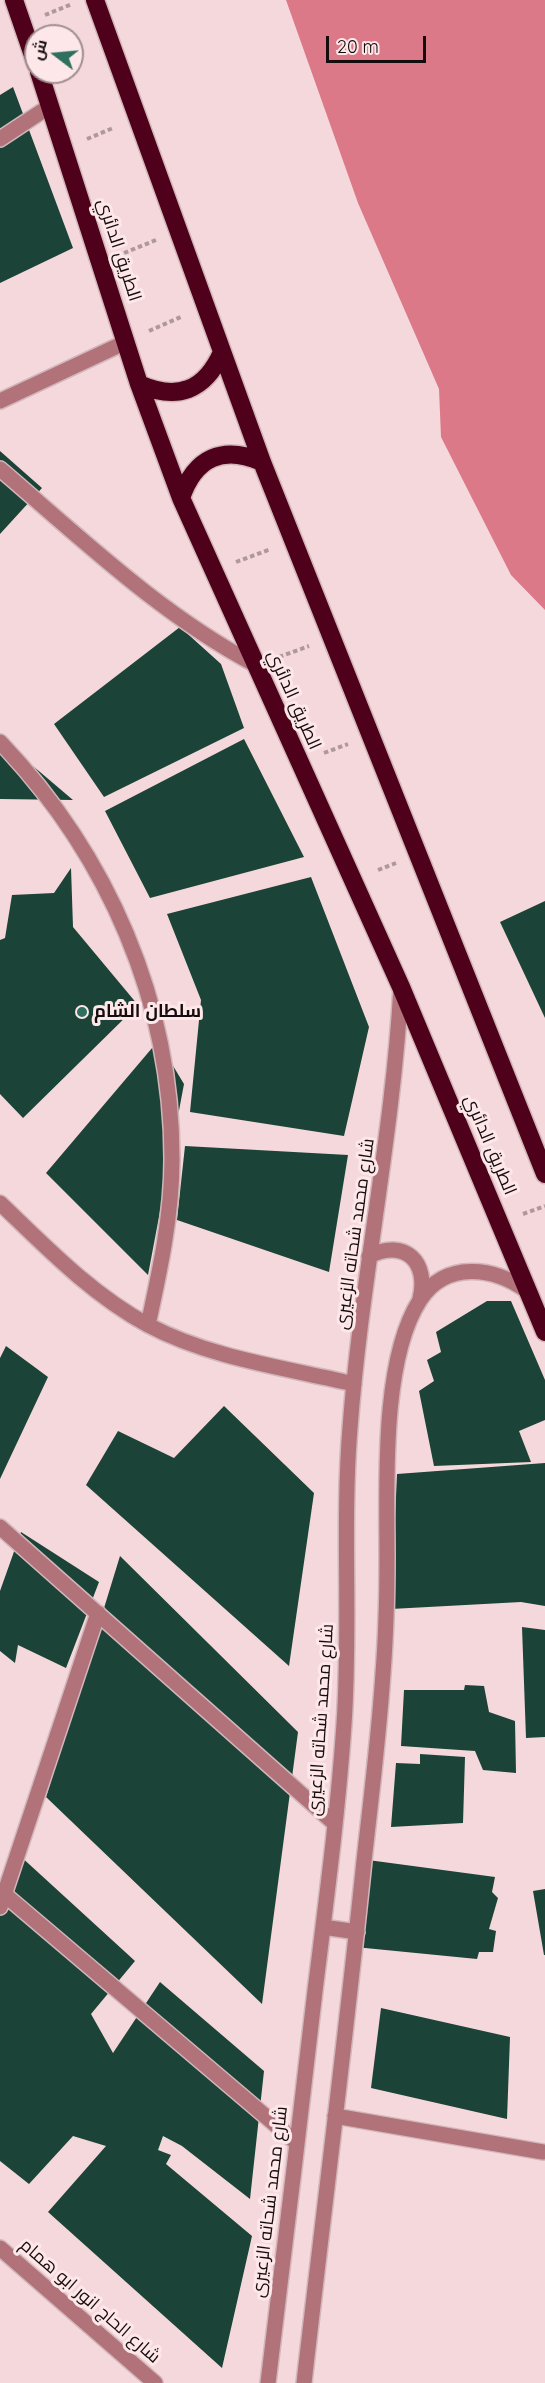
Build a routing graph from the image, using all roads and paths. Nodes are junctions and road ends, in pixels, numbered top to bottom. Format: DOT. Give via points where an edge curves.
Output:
graph roads {
  1 [pos="14,0"];
  2 [pos="82,0"];
  3 [pos="95,0"];
  4 [pos="22,24"];
  5 [pos="24,30"];
  6 [pos="43,84"];
  7 [pos="50,106"];
  8 [pos="138,117"];
  9 [pos="0,139"];
  10 [pos="64,149"];
  11 [pos="179,231"];
  12 [pos="101,262"];
  13 [pos="206,306"];
  14 [pos="126,342"];
  15 [pos="222,352"];
  16 [pos="139,384"];
  17 [pos="0,400"];
  18 [pos="262,462"];
  19 [pos="0,469"];
  20 [pos="181,498"];
  21 [pos="293,540"];
  22 [pos="213,571"];
  23 [pos="332,638"];
  24 [pos="256,665"];
  25 [pos="371,736"];
  26 [pos="0,742"];
  27 [pos="298,762"];
  28 [pos="418,855"];
  29 [pos="352,880"];
  30 [pos="401,987"];
  31 [pos="545,1174"];
  32 [pos="0,1203"];
  33 [pos="369,1256"];
  34 [pos="527,1291"];
  35 [pos="420,1299"];
  36 [pos="148,1325"];
  37 [pos="545,1332"];
  38 [pos="354,1384"];
  39 [pos="0,1527"];
  40 [pos="98,1613"];
  41 [pos="334,1823"];
  42 [pos="2,1901"];
  43 [pos="323,1927"];
  44 [pos="357,1932"];
  45 [pos="335,2116"];
  46 [pos="297,2143"];
  47 [pos="543,2152"];
  48 [pos="0,2248"];
  49 [pos="155,2383"];
  50 [pos="268,2383"];
  51 [pos="304,2383"];
  1 -- 4 [label="highway"];
  2 -- 4 [label="path"];
  3 -- 8 [label="highway"];
  4 -- 5 [label="highway"];
  6 -- 7 [label="highway, الطريق الدائري"];
  7 -- 9 [label="street"];
  7 -- 10 [label="highway, الطريق الدائري"];
  8 -- 10 [label="path"];
  8 -- 11 [label="highway"];
  10 -- 12 [label="highway, الطريق الدائري"];
  11 -- 12 [label="path"];
  11 -- 13 [label="highway"];
  12 -- 14 [label="highway, الطريق الدائري"];
  13 -- 14 [label="path"];
  13 -- 15 [label="highway"];
  14 -- 16 [label="highway, الطريق الدائري"];
  14 -- 17 [label="street"];
  15 -- 16 [label="highway" via="215,368 188,389 172,393"];
  15 -- 18 [label="highway"];
  16 -- 20 [label="highway, الطريق الدائري"];
  18 -- 20 [label="highway" via="229,453 212,458 197,467"];
  18 -- 21 [label="highway"];
  19 -- 24 [label="street" via="154,600 223,648"];
  20 -- 22 [label="highway, الطريق الدائري"];
  21 -- 22 [label="path"];
  21 -- 23 [label="highway"];
  22 -- 24 [label="highway, الطريق الدائري"];
  23 -- 24 [label="path"];
  23 -- 25 [label="highway"];
  24 -- 27 [label="highway, الطريق الدائري"];
  25 -- 27 [label="path"];
  25 -- 28 [label="highway"];
  26 -- 36 [label="street" via="30,774 80,841 119,915 148,993 166,1076 172,1159 166,1243"];
  27 -- 29 [label="highway, الطريق الدائري"];
  28 -- 29 [label="path"];
  28 -- 31 [label="highway"];
  29 -- 30 [label="highway, الطريق الدائري"];
  30 -- 33 [label="street, شارع محمد شحاته الزعيرى" via="392,1103"];
  30 -- 34 [label="highway, الطريق الدائري"];
  32 -- 36 [label="street" via="76,1275"];
  33 -- 35 [label="street" via="381,1250 406,1253 423,1273"];
  33 -- 38 [label="street, شارع محمد شحاته الزعيرى"];
  34 -- 35 [label="street" via="492,1272 472,1271 434,1284"];
  34 -- 37 [label="highway, الطريق الدائري"];
  35 -- 44 [label="street" via="401,1348 392,1400 383,1674"];
  36 -- 38 [label="street" via="191,1343"];
  38 -- 41 [label="street, شارع محمد شحاته الزعيرى" via="346,1516 347,1672"];
  39 -- 40 [label="street"];
  40 -- 41 [label="street"];
  40 -- 42 [label="street"];
  41 -- 43 [label="street, شارع محمد شحاته الزعيرى"];
  42 -- 46 [label="street"];
  43 -- 44 [label="street"];
  43 -- 46 [label="street, شارع محمد شحاته الزعيرى"];
  44 -- 45 [label="street"];
  45 -- 47 [label="street"];
  45 -- 51 [label="street"];
  46 -- 50 [label="street, شارع محمد شحاته الزعيرى"];
  48 -- 49 [label="street, شارع الحاج انور ابو همام"];
}
